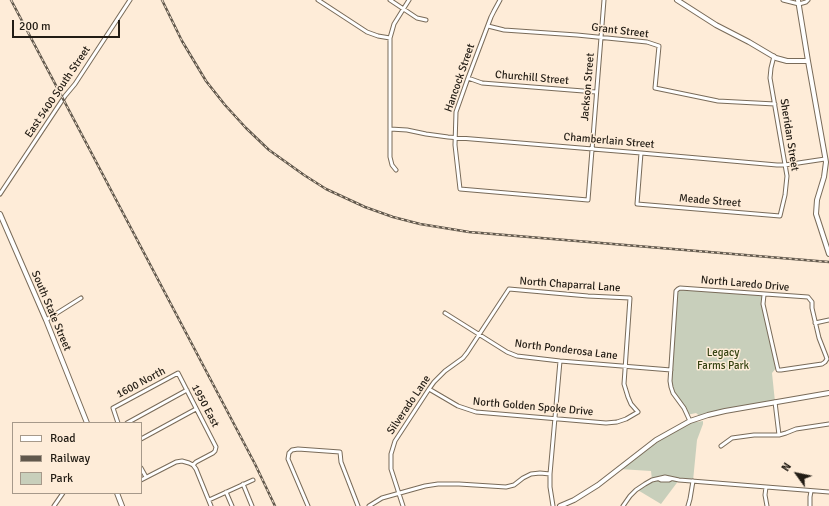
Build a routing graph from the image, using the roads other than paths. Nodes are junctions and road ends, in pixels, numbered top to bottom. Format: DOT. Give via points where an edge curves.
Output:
graph roads {
  1 [pos="130,0"];
  2 [pos="318,0"];
  3 [pos="390,0"];
  4 [pos="409,0"];
  5 [pos="500,0"];
  6 [pos="604,0"];
  7 [pos="677,0"];
  8 [pos="783,0"];
  9 [pos="808,0"];
  10 [pos="799,2"];
  11 [pos="403,9"];
  12 [pos="426,20"];
  13 [pos="488,26"];
  14 [pos="390,38"];
  15 [pos="601,38"];
  16 [pos="774,56"];
  17 [pos="808,61"];
  18 [pos="468,78"];
  19 [pos="596,92"];
  20 [pos="775,104"];
  21 [pos="390,129"];
  22 [pos="455,137"];
  23 [pos="592,149"];
  24 [pos="641,153"];
  25 [pos="827,158"];
  26 [pos="785,165"];
  27 [pos="396,170"];
  28 [pos="0,194"];
  29 [pos="588,200"];
  30 [pos="0,214"];
  31 [pos="780,216"];
  32 [pos="829,254"];
  33 [pos="509,289"];
  34 [pos="764,295"];
  35 [pos="81,298"];
  36 [pos="445,313"];
  37 [pos="46,320"];
  38 [pos="829,320"];
  39 [pos="815,323"];
  40 [pos="480,335"];
  41 [pos="560,360"];
  42 [pos="625,366"];
  43 [pos="671,370"];
  44 [pos="178,373"];
  45 [pos="429,389"];
  46 [pos="187,390"];
  47 [pos="829,393"];
  48 [pos="775,402"];
  49 [pos="196,408"];
  50 [pos="555,418"];
  51 [pos="690,421"];
  52 [pos="87,422"];
  53 [pos="118,422"];
  54 [pos="129,422"];
  55 [pos="829,424"];
  56 [pos="779,435"];
  57 [pos="142,437"];
  58 [pos="721,446"];
  59 [pos="194,466"];
  60 [pos="142,470"];
  61 [pos="550,474"];
  62 [pos="146,477"];
  63 [pos="142,479"];
  64 [pos="253,480"];
  65 [pos="693,481"];
  66 [pos="243,484"];
  67 [pos="766,487"];
  68 [pos="812,491"];
  69 [pos="226,492"];
  70 [pos="829,492"];
  71 [pos="398,493"];
  72 [pos="62,494"];
  73 [pos="117,494"];
  74 [pos="209,500"];
  75 [pos="54,506"];
  76 [pos="122,506"];
  77 [pos="211,506"];
  78 [pos="232,506"];
  79 [pos="252,506"];
  80 [pos="308,506"];
  81 [pos="358,506"];
  82 [pos="369,506"];
  83 [pos="403,506"];
  84 [pos="553,506"];
  85 [pos="560,506"];
  86 [pos="623,506"];
  87 [pos="688,506"];
  88 [pos="767,506"];
  89 [pos="810,506"];
  1 -- 28 [label="street, East 5400 South Street"];
  2 -- 14 [label="street" via="367,32"];
  3 -- 11 [label="street"];
  4 -- 11 [label="street"];
  5 -- 13 [label="street, Hancock Street"];
  6 -- 15 [label="street, Jackson Street"];
  7 -- 16 [label="street" via="711,22"];
  8 -- 10 [label="street"];
  9 -- 10 [label="street"];
  10 -- 17 [label="street"];
  11 -- 12 [label="street" via="417,18"];
  11 -- 14 [label="street" via="394,24"];
  13 -- 15 [label="street, Grant Street" via="504,30"];
  13 -- 18 [label="street, Hancock Street"];
  14 -- 21 [label="street"];
  15 -- 19 [label="street, Jackson Street"];
  15 -- 20 [label="street, Grant Street" via="647,42 659,46 655,88 718,101"];
  16 -- 17 [label="street" via="787,61"];
  16 -- 20 [label="street, Sheridan Street" via="770,75"];
  17 -- 25 [label="street"];
  18 -- 19 [label="street, Churchill Street" via="482,83"];
  18 -- 22 [label="street, Hancock Street" via="456,112"];
  19 -- 23 [label="street, Jackson Street"];
  20 -- 26 [label="street, Sheridan Street"];
  21 -- 22 [label="street, Chamberlain Street"];
  21 -- 27 [label="street" via="391,159"];
  22 -- 23 [label="street, Chamberlain Street"];
  22 -- 29 [label="street, Hancock Street" via="460,189"];
  23 -- 24 [label="street, Chamberlain Street"];
  23 -- 29 [label="street, Jackson Street"];
  24 -- 26 [label="street, Chamberlain Street"];
  24 -- 31 [label="street, Meade Street" via="637,204"];
  25 -- 26 [label="street, Chamberlain Street"];
  25 -- 32 [label="street" via="816,214"];
  26 -- 31 [label="street, Sheridan Street" via="787,176"];
  30 -- 37 [label="street, South State Street"];
  33 -- 40 [label="street, Silverado Lane"];
  33 -- 42 [label="street, North Chaparral Lane" via="630,298"];
  34 -- 39 [label="street, North Laredo Drive" via="808,297 812,302"];
  34 -- 39 [label="street" via="763,304 778,370 826,362"];
  34 -- 43 [label="street, North Laredo Drive" via="678,289"];
  35 -- 37 [label="street"];
  36 -- 40 [label="street, North Ponderosa Lane"];
  37 -- 52 [label="street, South State Street"];
  38 -- 39 [label="street"];
  40 -- 41 [label="street, North Ponderosa Lane" via="517,356"];
  40 -- 45 [label="street, Silverado Lane" via="468,353 445,370"];
  41 -- 42 [label="street, North Ponderosa Lane"];
  41 -- 50 [label="street"];
  42 -- 43 [label="street, North Ponderosa Lane"];
  42 -- 50 [label="street, North Golden Spoke Drive" via="625,391 638,412 626,419 606,423"];
  43 -- 51 [label="street" via="673,393"];
  44 -- 46 [label="street, 1950 East"];
  44 -- 53 [label="street, 1600 North" via="113,408"];
  45 -- 50 [label="street, North Golden Spoke Drive" via="467,410"];
  45 -- 71 [label="street, Silverado Lane" via="393,446 391,469"];
  46 -- 49 [label="street, 1950 East"];
  46 -- 54 [label="street"];
  47 -- 48 [label="street"];
  48 -- 51 [label="street" via="721,412"];
  48 -- 56 [label="street"];
  49 -- 57 [label="street"];
  49 -- 59 [label="street, 1950 East" via="216,447 213,453 196,462"];
  50 -- 61 [label="street"];
  51 -- 85 [label="street" via="656,440 598,485"];
  55 -- 56 [label="street" via="796,428"];
  56 -- 58 [label="street" via="732,438"];
  59 -- 62 [label="street" via="182,461 176,462"];
  59 -- 74 [label="street"];
  60 -- 62 [label="street"];
  61 -- 71 [label="street" via="531,474 506,487 438,484"];
  61 -- 84 [label="street"];
  62 -- 63 [label="street"];
  64 -- 66 [label="street"];
  65 -- 67 [label="street"];
  65 -- 86 [label="street" via="652,480 636,490"];
  65 -- 87 [label="street"];
  66 -- 69 [label="street"];
  66 -- 79 [label="street"];
  67 -- 68 [label="street"];
  67 -- 88 [label="street"];
  68 -- 70 [label="street"];
  68 -- 89 [label="street"];
  69 -- 74 [label="street"];
  69 -- 78 [label="street"];
  71 -- 82 [label="street"];
  71 -- 83 [label="street, Silverado Lane"];
  72 -- 75 [label="street"];
  73 -- 76 [label="street"];
  74 -- 77 [label="street"];
  80 -- 81 [label="street" via="288,459 292,450 340,452"];
}
